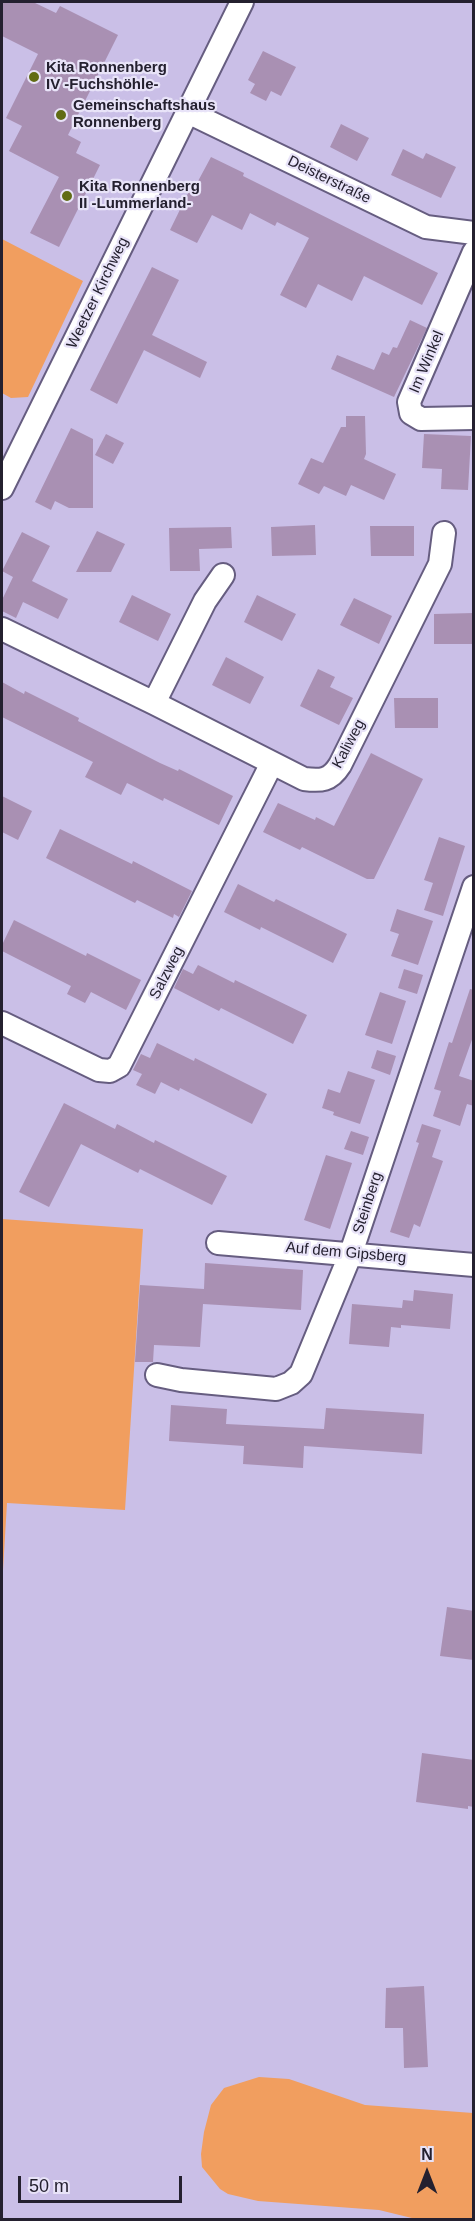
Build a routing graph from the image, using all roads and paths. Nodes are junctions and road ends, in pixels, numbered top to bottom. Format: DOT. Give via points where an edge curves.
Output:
graph roads {
  1 [pos="242,2"];
  2 [pos="188,112"];
  3 [pos="474,233"];
  4 [pos="474,252"];
  5 [pos="474,418"];
  6 [pos="2,488"];
  7 [pos="444,533"];
  8 [pos="223,575"];
  9 [pos="2,629"];
  10 [pos="154,703"];
  11 [pos="272,763"];
  12 [pos="474,887"];
  13 [pos="2,1023"];
  14 [pos="218,1243"];
  15 [pos="351,1253"];
  16 [pos="474,1265"];
  17 [pos="157,1375"];
  1 -- 2 [label="street, Weetzer Kirchweg"];
  2 -- 3 [label="street, Deisterstraße" via="426,227"];
  2 -- 6 [label="street, Weetzer Kirchweg"];
  4 -- 5 [label="street, Im Winkel" via="409,402 411,413 421,419"];
  7 -- 11 [label="street, Kaliweg" via="440,564 335,773 320,781 304,779"];
  8 -- 10 [label="street" via="205,601"];
  9 -- 10 [label="street, Kaliweg"];
  10 -- 11 [label="street, Kaliweg"];
  11 -- 13 [label="street, Salzweg" via="119,1066 110,1071 99,1070"];
  12 -- 15 [label="street, Steinberg"];
  14 -- 15 [label="street, Auf dem Gipsberg"];
  15 -- 16 [label="street, Auf dem Gipsberg"];
  15 -- 17 [label="street, Steinberg" via="301,1374 291,1383 276,1389"];
}
